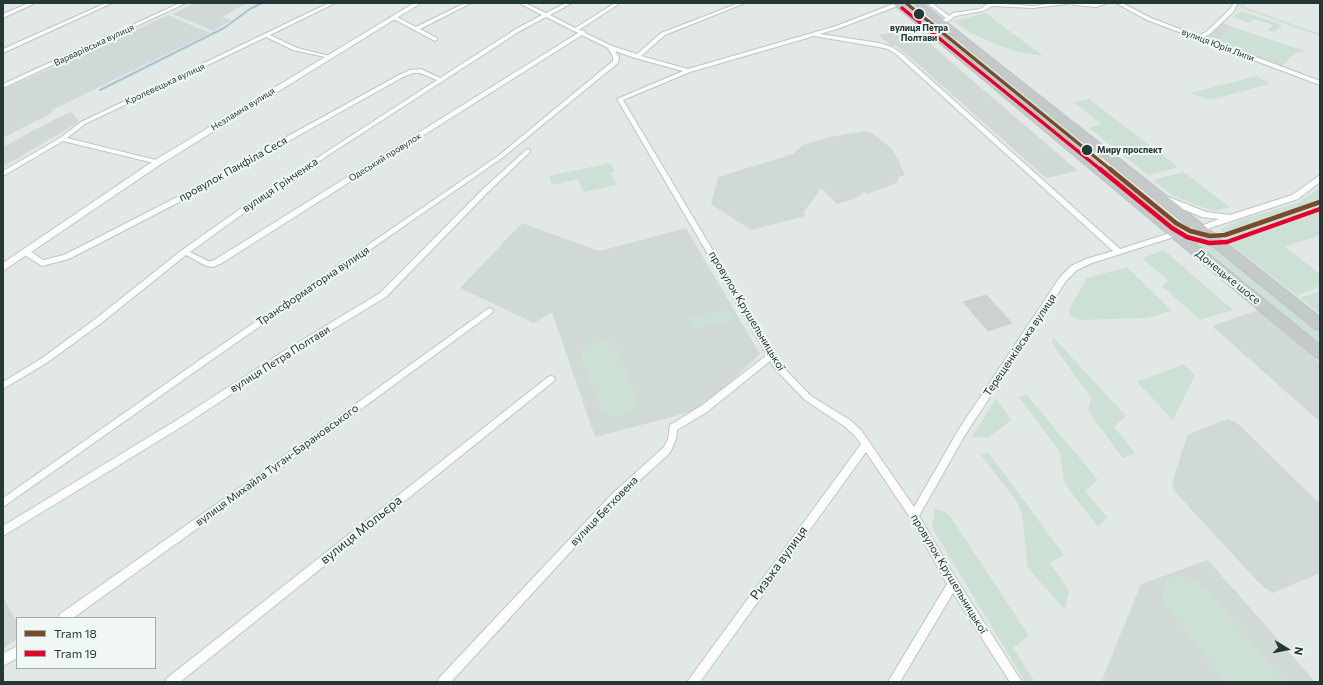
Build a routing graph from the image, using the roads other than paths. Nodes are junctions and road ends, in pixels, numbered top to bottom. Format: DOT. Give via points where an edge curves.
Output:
graph roads {
  1 [pos="33,3"];
  2 [pos="110,3"];
  3 [pos="184,3"];
  4 [pos="333,3"];
  5 [pos="418,3"];
  6 [pos="469,3"];
  7 [pos="521,3"];
  8 [pos="570,3"];
  9 [pos="618,3"];
  10 [pos="743,3"];
  11 [pos="918,3"];
  12 [pos="929,3"];
  13 [pos="991,3"];
  14 [pos="1067,3"];
  15 [pos="1106,3"];
  16 [pos="1118,3"];
  17 [pos="1236,3"];
  18 [pos="897,4"];
  19 [pos="1074,4"];
  20 [pos="545,14"];
  21 [pos="3,16"];
  22 [pos="393,17"];
  23 [pos="945,20"];
  24 [pos="416,29"];
  25 [pos="576,29"];
  26 [pos="583,32"];
  27 [pos="813,35"];
  28 [pos="268,36"];
  29 [pos="1198,38"];
  30 [pos="435,39"];
  31 [pos="967,43"];
  32 [pos="610,47"];
  33 [pos="950,47"];
  34 [pos="3,51"];
  35 [pos="629,54"];
  36 [pos="328,56"];
  37 [pos="637,57"];
  38 [pos="616,62"];
  39 [pos="688,72"];
  40 [pos="441,80"];
  41 [pos="1320,82"];
  42 [pos="3,86"];
  43 [pos="62,139"];
  44 [pos="528,152"];
  45 [pos="158,162"];
  46 [pos="3,174"];
  47 [pos="1320,178"];
  48 [pos="1162,198"];
  49 [pos="1237,216"];
  50 [pos="1205,232"];
  51 [pos="1176,234"];
  52 [pos="26,252"];
  53 [pos="185,252"];
  54 [pos="1119,252"];
  55 [pos="3,268"];
  56 [pos="1289,300"];
  57 [pos="1265,307"];
  58 [pos="489,311"];
  59 [pos="1320,325"];
  60 [pos="1320,353"];
  61 [pos="772,355"];
  62 [pos="551,379"];
  63 [pos="3,386"];
  64 [pos="866,444"];
  65 [pos="3,503"];
  66 [pos="914,516"];
  67 [pos="3,531"];
  68 [pos="953,584"];
  69 [pos="65,617"];
  70 [pos="16,652"];
  71 [pos="3,661"];
  72 [pos="171,682"];
  73 [pos="443,682"];
  74 [pos="693,682"];
  75 [pos="894,682"];
  76 [pos="1016,682"];
  1 -- 21 [label="street"];
  2 -- 34 [label="street"];
  3 -- 42 [label="street, Варварівська вулиця"];
  4 -- 28 [label="street, Кролевецька вулиця"];
  5 -- 22 [label="street, Незламна вулиця"];
  6 -- 24 [label="street"];
  7 -- 20 [label="street"];
  8 -- 20 [label="street, вулиця Грінченка"];
  9 -- 25 [label="street"];
  10 -- 37 [label="street" via="663,34"];
  11 -- 23 [label="highway, Донецьке шосе"];
  12 -- 23 [label="street, Донецьке шосе"];
  13 -- 14 [label="street" via="1033,7"];
  13 -- 23 [label="street" via="982,10 953,15"];
  14 -- 19 [label="street"];
  15 -- 19 [label="street" via="1096,6"];
  16 -- 29 [label="street, вулиця Юрія Липи"];
  17 -- 29 [label="street" via="1232,11 1208,33"];
  18 -- 27 [label="street"];
  18 -- 33 [label="highway, Донецьке шосе"];
  20 -- 25 [label="street"];
  20 -- 40 [label="street, вулиця Грінченка"];
  22 -- 24 [label="street"];
  22 -- 36 [label="street, Незламна вулиця"];
  23 -- 31 [label="highway, Донецьке шосе"];
  24 -- 30 [label="street"];
  25 -- 26 [label="street"];
  26 -- 32 [label="street"];
  26 -- 53 [label="street, Одеський провулок" via="219,261 213,264 206,263"];
  27 -- 39 [label="street"];
  27 -- 54 [label="street" via="879,45 899,54"];
  28 -- 36 [label="street" via="296,49"];
  28 -- 43 [label="street, Кролевецька вулиця" via="84,123"];
  29 -- 41 [label="street, вулиця Юрія Липи"];
  31 -- 33 [label="highway"];
  31 -- 48 [label="highway, Донецьке шосе"];
  32 -- 35 [label="street"];
  32 -- 38 [label="street"];
  33 -- 51 [label="highway, Донецьке шосе"];
  35 -- 37 [label="street"];
  35 -- 38 [label="street, Трансформаторна вулиця"];
  36 -- 45 [label="street, Незламна вулиця"];
  37 -- 39 [label="street"];
  38 -- 65 [label="street, Трансформаторна вулиця" via="500,157"];
  39 -- 61 [label="street, провулок Крушельницької" via="620,99"];
  40 -- 52 [label="street, провулок Панфіла Сеся" via="421,71 401,76 183,197 66,257 42,263"];
  40 -- 53 [label="street, вулиця Грінченка" via="255,202"];
  43 -- 45 [label="street"];
  43 -- 46 [label="street, Кролевецька вулиця"];
  44 -- 67 [label="street, вулиця Петра Полтави" via="485,191 383,295"];
  45 -- 52 [label="street, Незламна вулиця"];
  47 -- 49 [label="street" via="1295,196"];
  48 -- 49 [label="street" via="1205,215"];
  48 -- 50 [label="highway, Донецьке шосе"];
  49 -- 50 [label="street" via="1207,226 1204,228"];
  50 -- 56 [label="highway, Донецьке шосе"];
  51 -- 54 [label="street, Терещенківська вулиця"];
  51 -- 57 [label="highway, Донецьке шосе"];
  52 -- 55 [label="street, Незламна вулиця"];
  53 -- 63 [label="street, вулиця Грінченка" via="90,327 45,360"];
  54 -- 66 [label="street, Терещенківська вулиця" via="1074,268 1063,279 962,432"];
  56 -- 57 [label="highway"];
  56 -- 59 [label="highway, Донецьке шосе"];
  57 -- 60 [label="highway, Донецьке шосе"];
  58 -- 69 [label="street, вулиця Михайла Туган-Барановського"];
  61 -- 64 [label="street, провулок Крушельницької" via="779,368 794,385 808,398 847,423"];
  61 -- 73 [label="street, вулиця Бетховена" via="704,409 673,428 667,450 615,497"];
  62 -- 72 [label="street, вулиця Мольєра"];
  64 -- 66 [label="street, провулок Крушельницької"];
  64 -- 74 [label="street, Ризька вулиця"];
  66 -- 68 [label="street, провулок Крушельницької"];
  68 -- 75 [label="street"];
  68 -- 76 [label="street, провулок Крушельницької"];
  70 -- 71 [label="street"];
}
